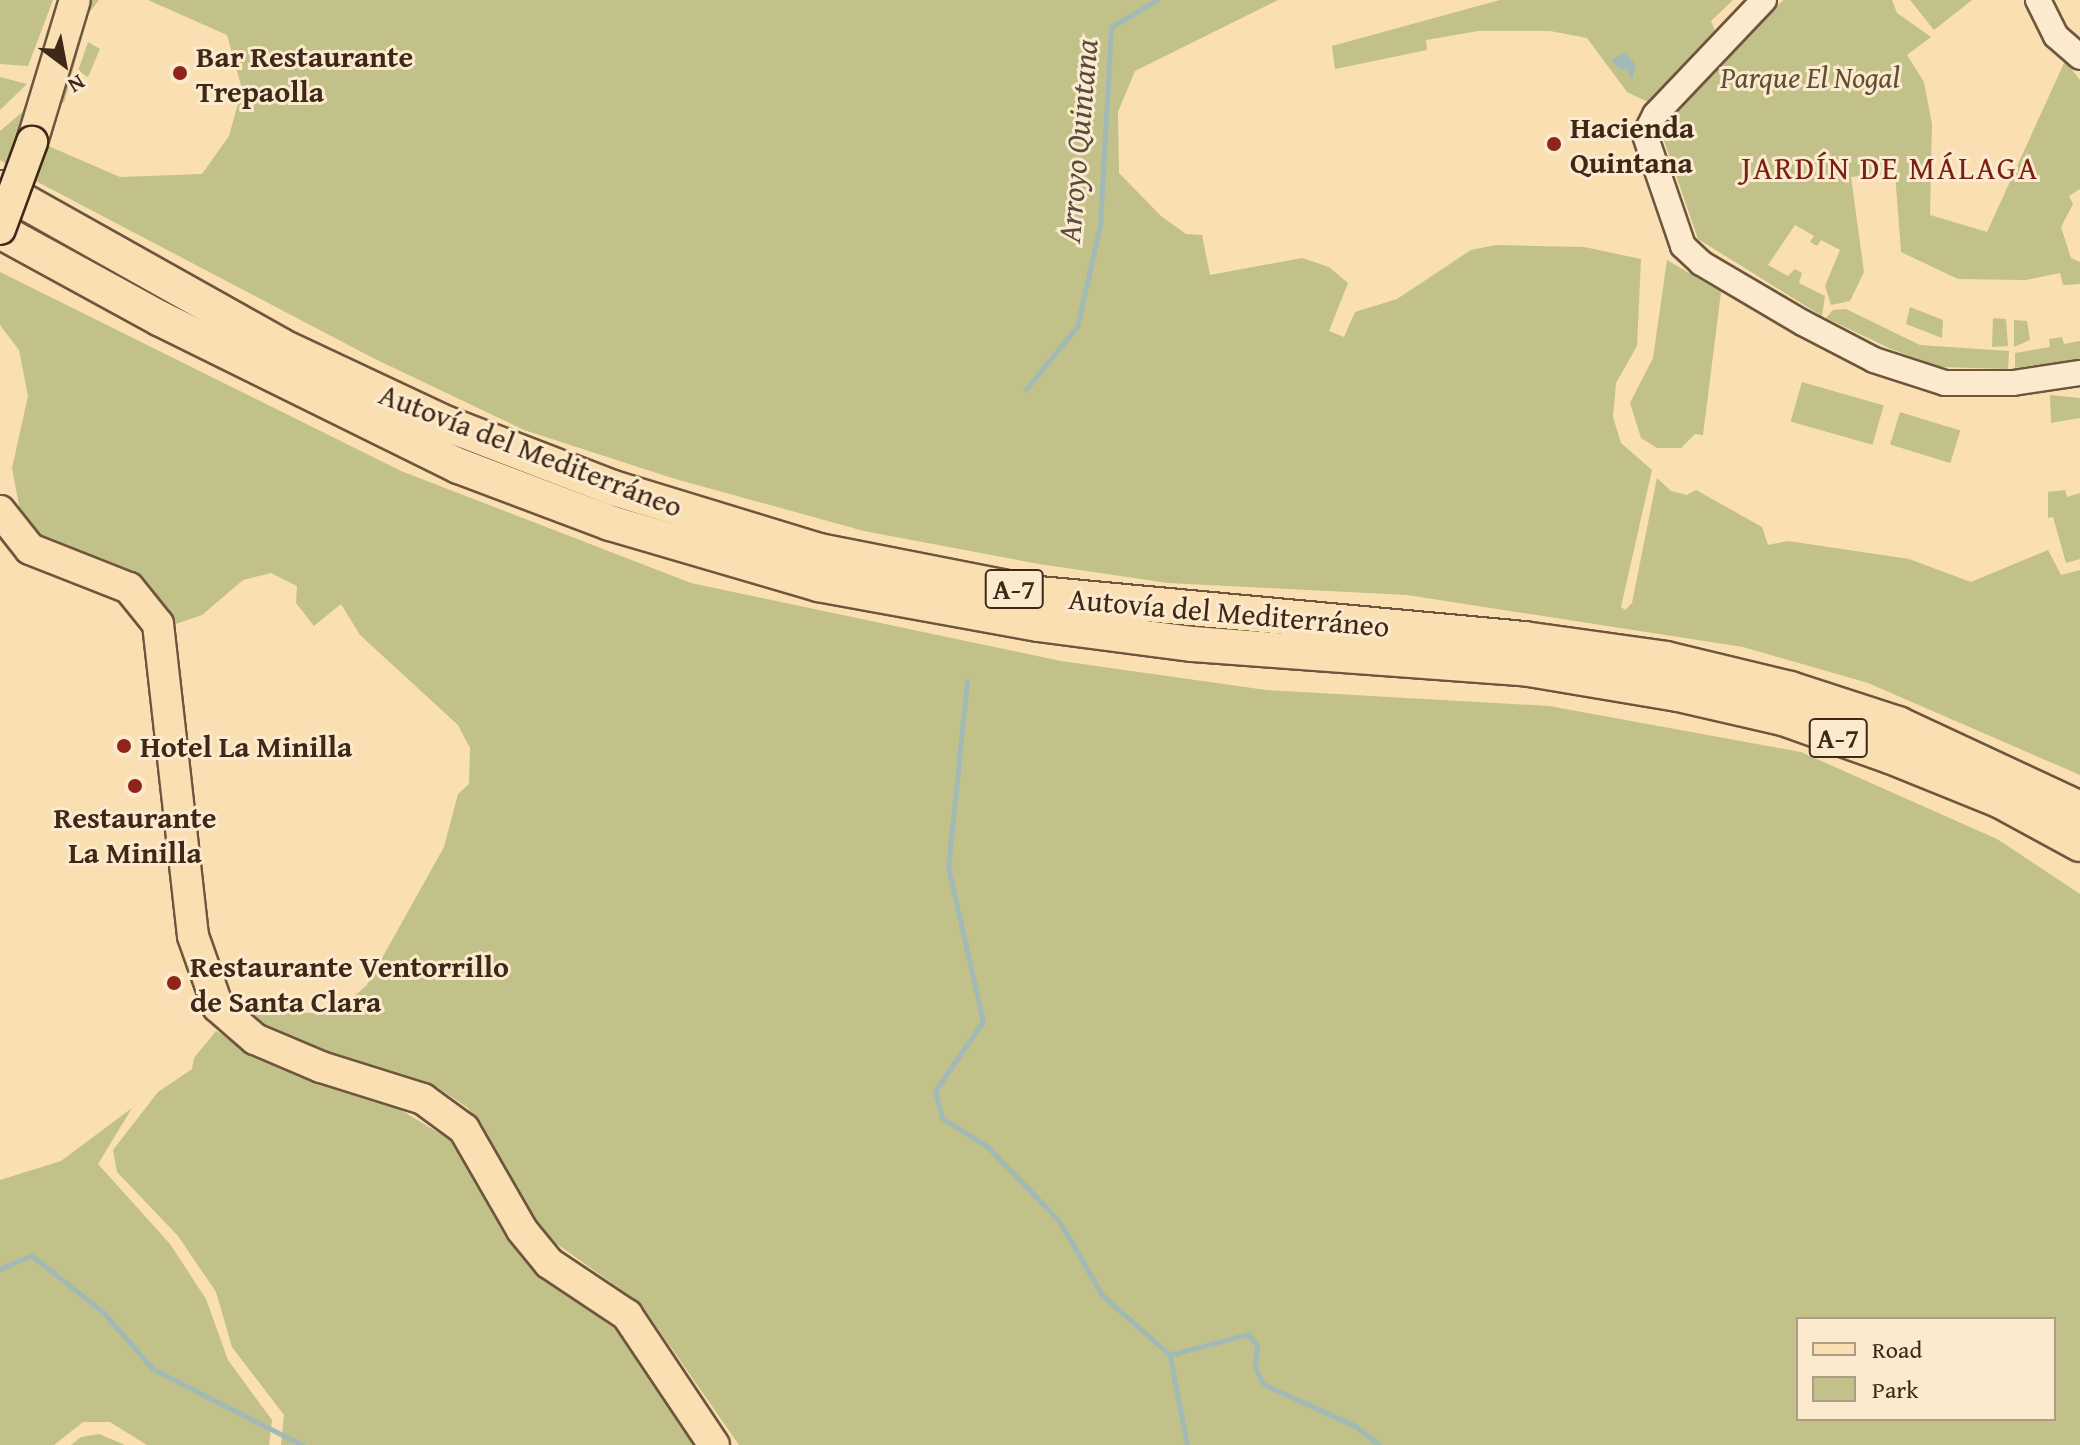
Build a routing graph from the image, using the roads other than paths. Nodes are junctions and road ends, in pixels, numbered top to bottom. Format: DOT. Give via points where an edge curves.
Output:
graph roads {
  1 [pos="75,0"];
  2 [pos="1764,0"];
  3 [pos="2038,0"];
  4 [pos="2080,57"];
  5 [pos="0,188"];
  6 [pos="0,230"];
  7 [pos="2080,373"];
  8 [pos="0,511"];
  9 [pos="2080,809"];
  10 [pos="2080,844"];
  11 [pos="714,1445"];
  1 -- 6 [label="main road, bridge"];
  2 -- 7 [label="street" via="1655,115 1645,135 1683,246 1701,263 1803,323 1874,360 1945,383 2013,383"];
  3 -- 4 [label="street" via="2056,36"];
  5 -- 9 [label="highway, Autovía del Mediterráneo / A-7" via="281,346 447,424 613,488 819,551 1039,594 1524,639 1666,659 1790,689 1898,724"];
  6 -- 10 [label="highway, Autovía del Mediterráneo / A-7" via="161,319 459,466 610,523 818,584 942,611 1193,644 1523,668 1678,694 1783,718 1890,756 1999,800"];
  8 -- 11 [label="main road" via="30,549 129,588 158,624 193,936 218,1007 255,1039 321,1067 423,1099 464,1129 522,1230 549,1263 627,1315"];
}
